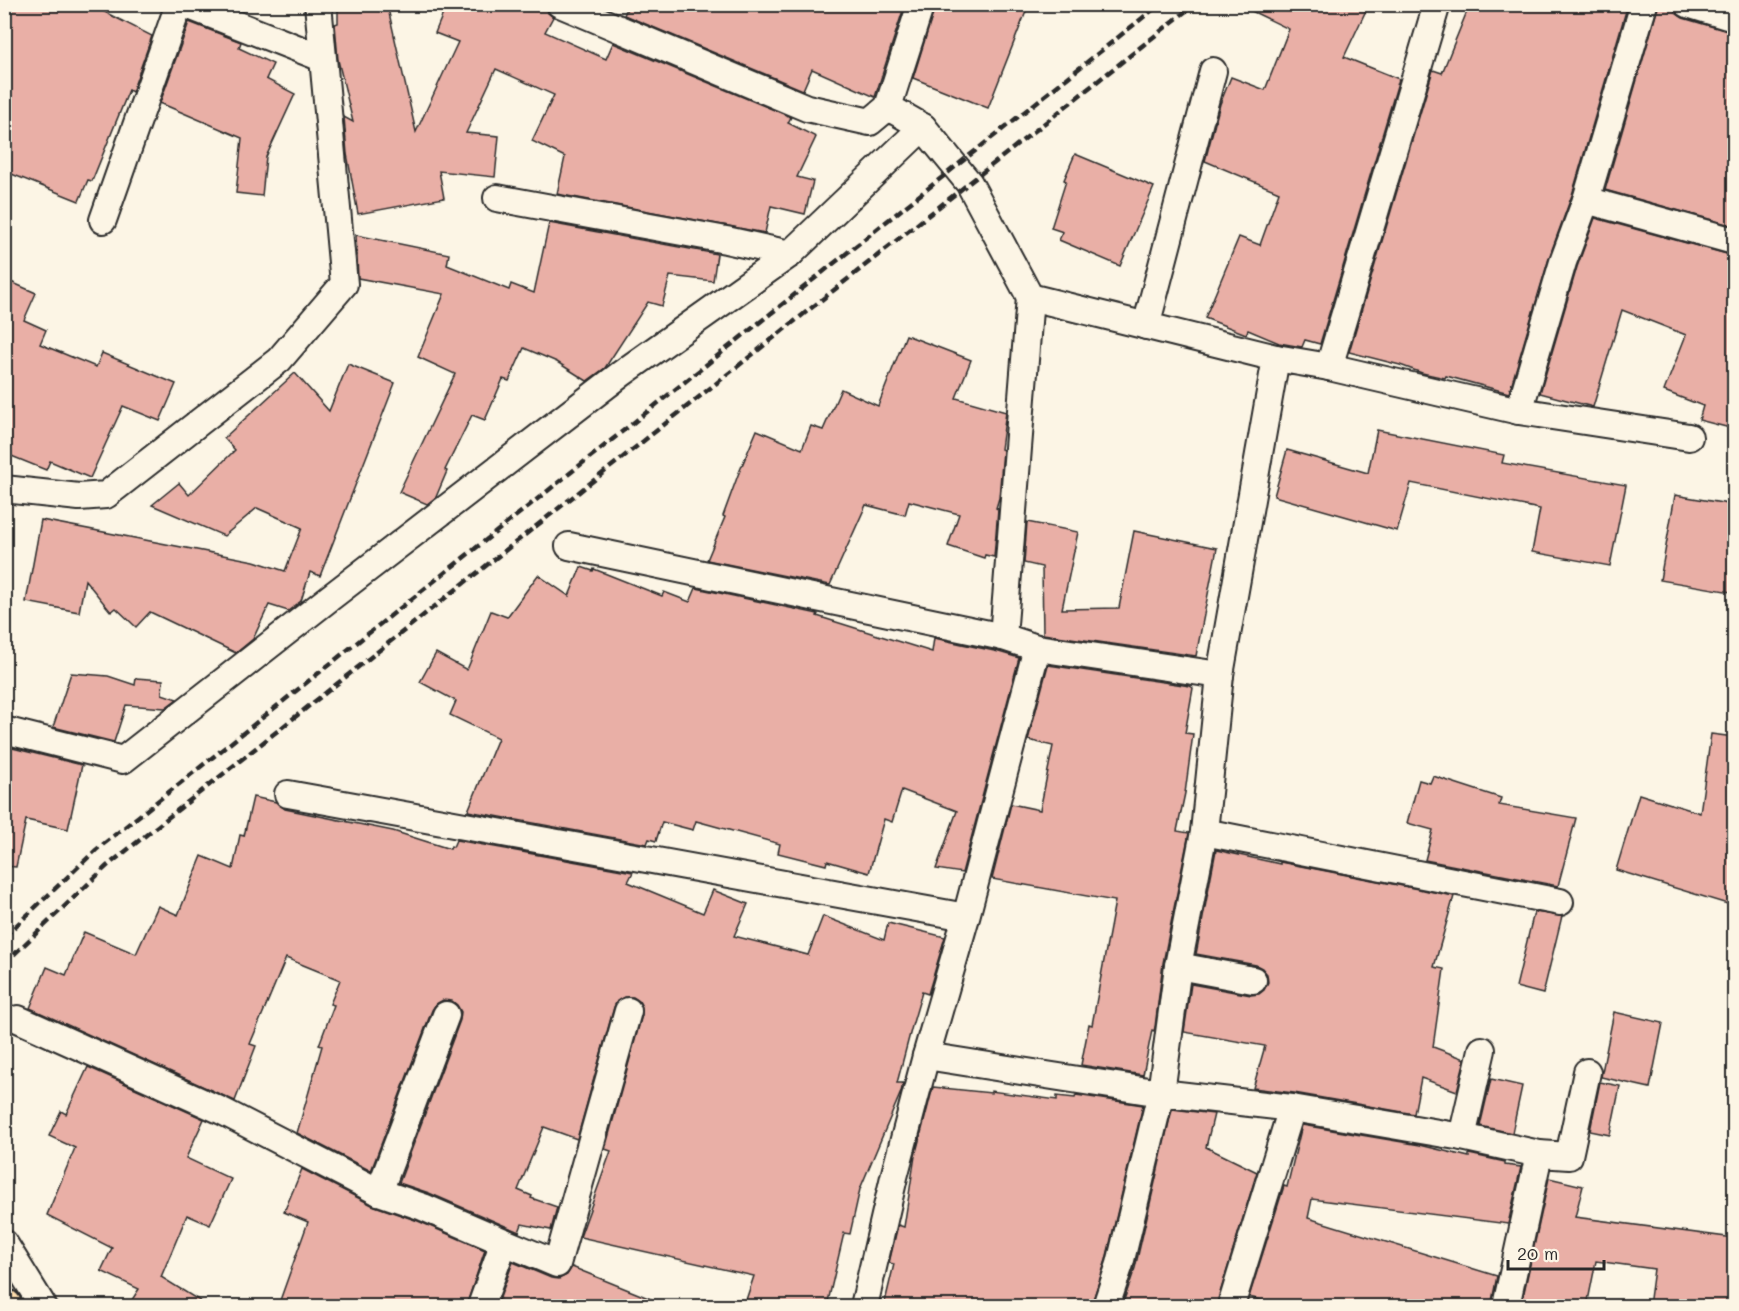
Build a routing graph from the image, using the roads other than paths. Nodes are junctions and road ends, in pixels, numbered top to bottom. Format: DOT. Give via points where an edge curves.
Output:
graph roads {
  1 [pos="179,4"];
  2 [pos="184,4"];
  3 [pos="318,4"];
  4 [pos="560,4"];
  5 [pos="921,4"];
  6 [pos="1437,4"];
  7 [pos="1644,4"];
  8 [pos="1688,4"];
  9 [pos="1734,18"];
  10 [pos="322,58"];
  11 [pos="1214,71"];
  12 [pos="888,107"];
  13 [pos="923,128"];
  14 [pos="497,198"];
  15 [pos="1586,200"];
  16 [pos="103,220"];
  17 [pos="1734,241"];
  18 [pos="789,254"];
  19 [pos="1030,297"];
  20 [pos="1146,326"];
  21 [pos="1276,358"];
  22 [pos="1329,367"];
  23 [pos="1519,411"];
  24 [pos="1689,437"];
  25 [pos="4,489"];
  26 [pos="569,546"];
  27 [pos="1003,637"];
  28 [pos="1037,648"];
  29 [pos="1220,675"];
  30 [pos="4,730"];
  31 [pos="288,794"];
  32 [pos="1204,832"];
  33 [pos="1560,902"];
  34 [pos="966,917"];
  35 [pos="1178,966"];
  36 [pos="1253,980"];
  37 [pos="628,1011"];
  38 [pos="446,1015"];
  39 [pos="18,1019"];
  40 [pos="1482,1050"];
  41 [pos="926,1056"];
  42 [pos="1587,1072"];
  43 [pos="1161,1093"];
  44 [pos="1292,1108"];
  45 [pos="1462,1137"];
  46 [pos="1539,1154"];
  47 [pos="379,1192"];
  48 [pos="504,1242"];
  49 [pos="4,1243"];
  50 [pos="43,1306"];
  51 [pos="481,1306"];
  52 [pos="864,1306"];
  53 [pos="1106,1306"];
  54 [pos="1231,1306"];
  55 [pos="1506,1306"];
  1 -- 16 [label="street"];
  2 -- 10 [label="street"];
  3 -- 10 [label="street"];
  4 -- 12 [label="street" via="807,108 870,122"];
  5 -- 12 [label="street"];
  6 -- 22 [label="street"];
  7 -- 15 [label="street"];
  8 -- 9 [label="street"];
  10 -- 25 [label="street" via="344,284 279,360 106,495 79,497"];
  11 -- 20 [label="street"];
  12 -- 13 [label="street"];
  13 -- 18 [label="street"];
  13 -- 19 [label="street" via="969,183"];
  14 -- 18 [label="street"];
  15 -- 17 [label="street"];
  15 -- 23 [label="street" via="1563,262"];
  18 -- 30 [label="street" via="621,374 123,760"];
  19 -- 20 [label="street"];
  19 -- 27 [label="street"];
  20 -- 21 [label="street"];
  21 -- 22 [label="street"];
  21 -- 29 [label="street"];
  22 -- 23 [label="street"];
  23 -- 24 [label="street"];
  26 -- 27 [label="street"];
  27 -- 28 [label="street"];
  28 -- 29 [label="street"];
  28 -- 34 [label="street"];
  29 -- 32 [label="street"];
  31 -- 34 [label="street"];
  32 -- 33 [label="street"];
  32 -- 35 [label="street"];
  34 -- 41 [label="street"];
  35 -- 36 [label="street"];
  35 -- 43 [label="street"];
  37 -- 48 [label="street" via="557,1264"];
  38 -- 47 [label="street"];
  39 -- 47 [label="street" via="222,1111"];
  40 -- 45 [label="street"];
  41 -- 43 [label="street"];
  41 -- 52 [label="street"];
  42 -- 46 [label="street" via="1569,1156"];
  43 -- 44 [label="street"];
  43 -- 53 [label="street" via="1120,1264"];
  44 -- 45 [label="street"];
  44 -- 54 [label="street"];
  45 -- 46 [label="street"];
  46 -- 55 [label="street"];
  47 -- 48 [label="street"];
  48 -- 51 [label="street"];
  49 -- 50 [label="street"];
}
